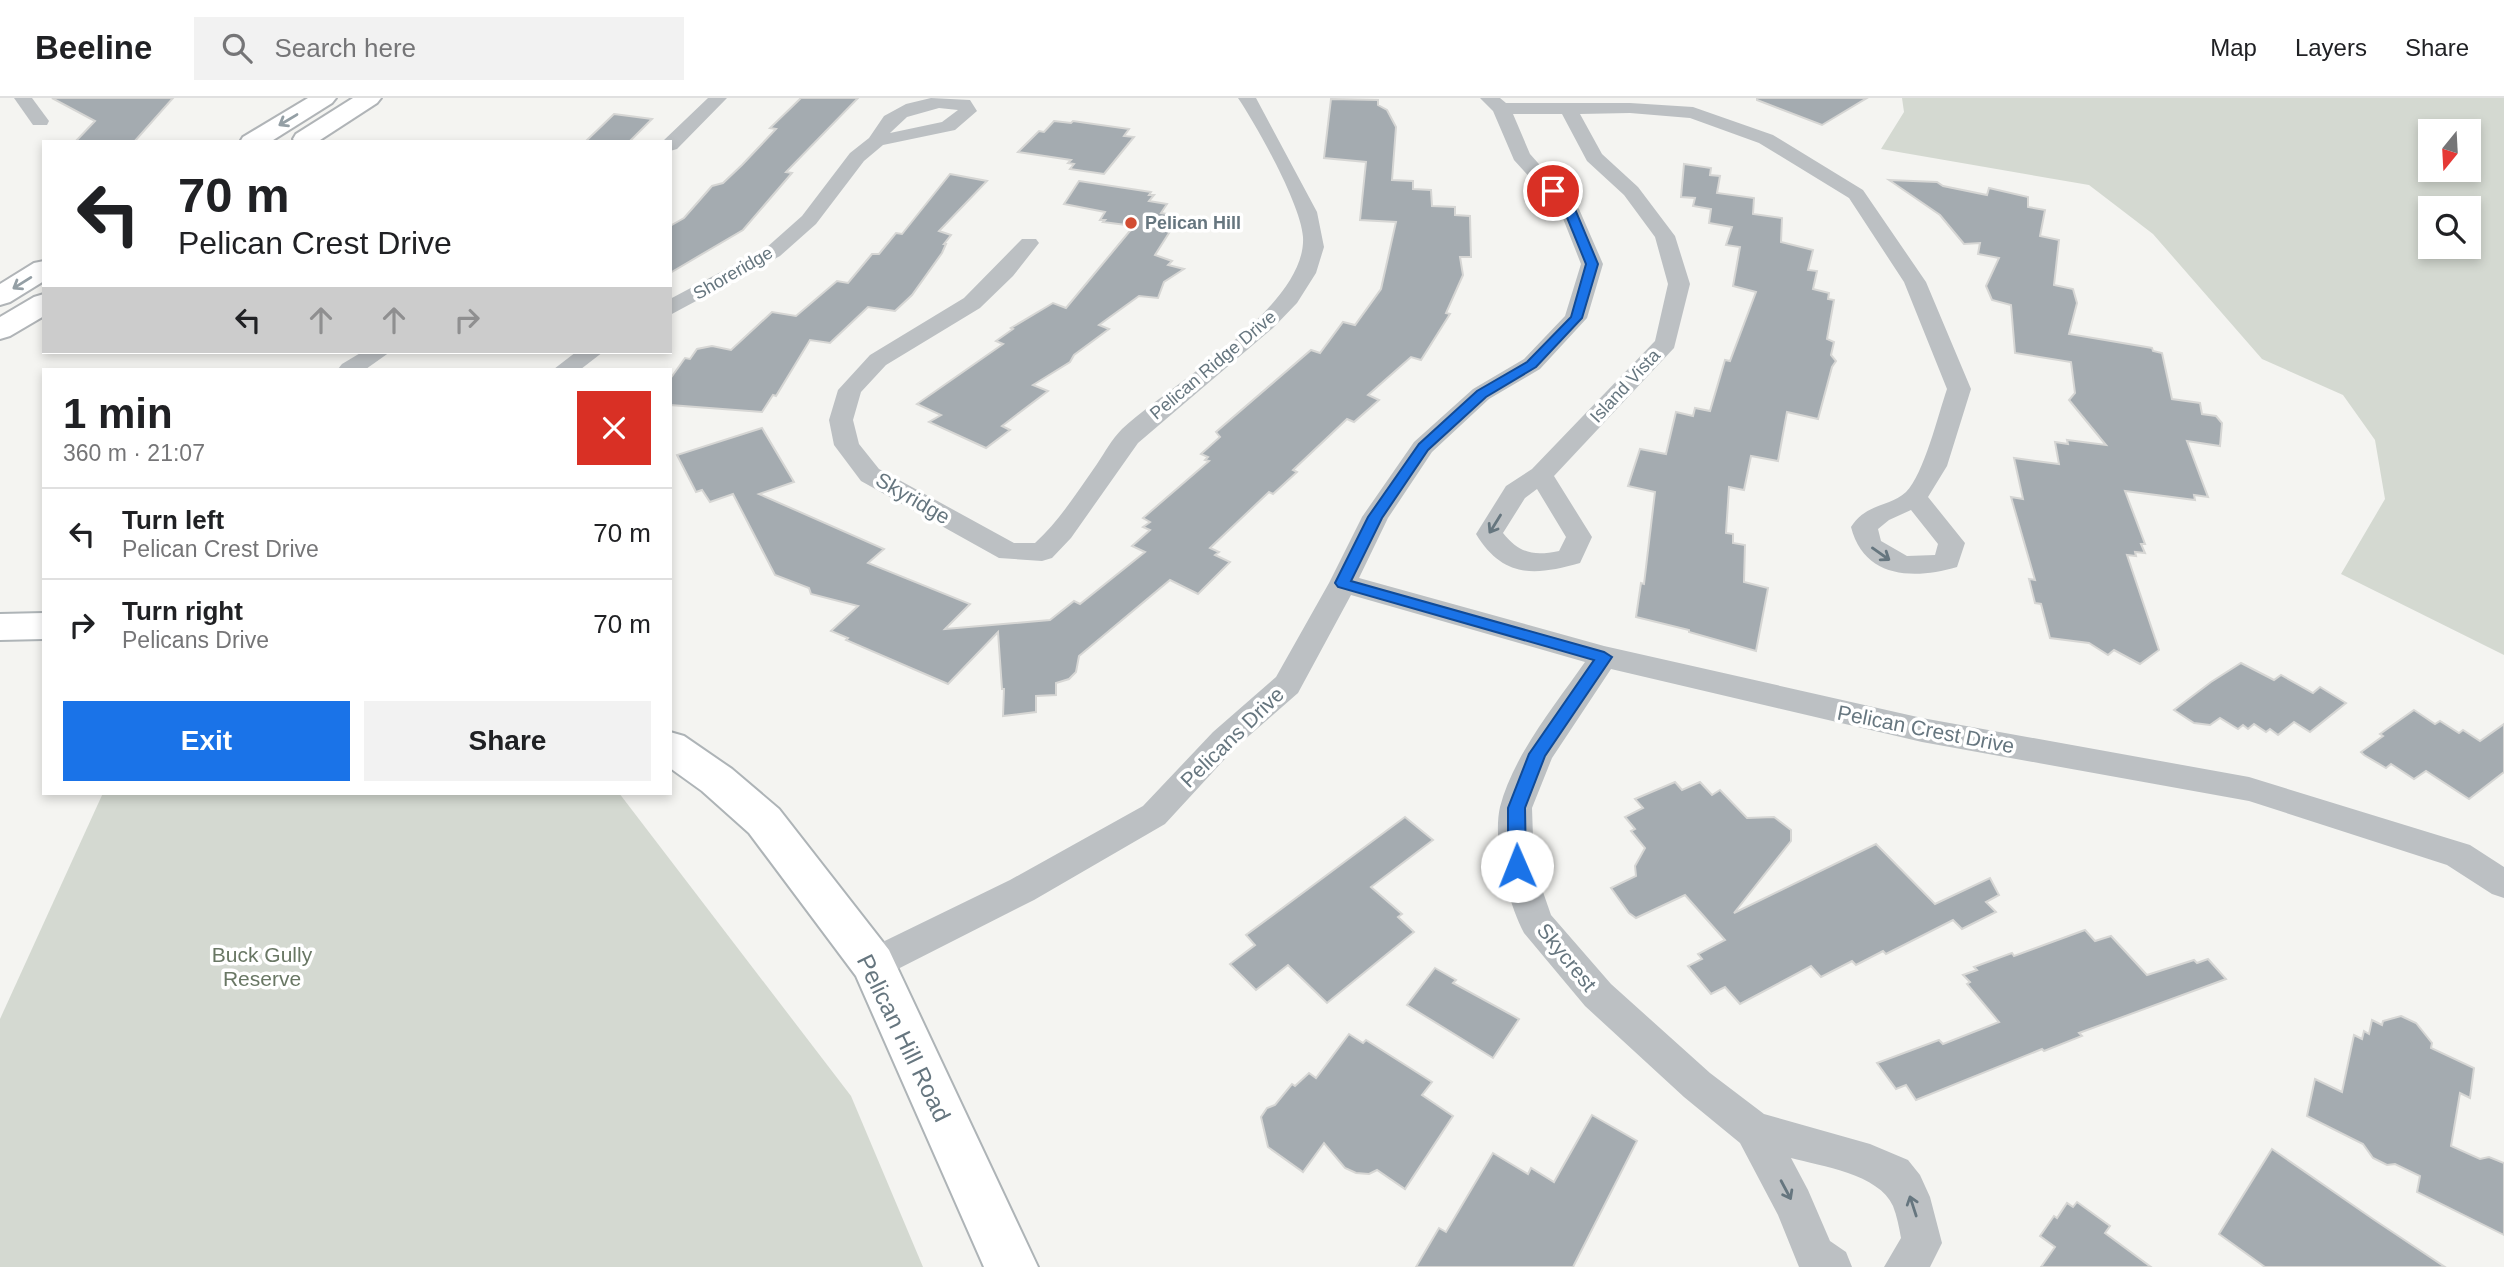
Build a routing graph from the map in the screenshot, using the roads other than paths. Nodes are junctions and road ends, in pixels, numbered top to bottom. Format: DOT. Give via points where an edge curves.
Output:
graph roads {
  1 [pos="23,98"];
  2 [pos="324,98"];
  3 [pos="369,98"];
  4 [pos="718,98"];
  5 [pos="1247,98"];
  6 [pos="1495,104"];
  7 [pos="1568,108"];
  8 [pos="40,121"];
  9 [pos="255,140"];
  10 [pos="303,140"];
  11 [pos="877,141"];
  12 [pos="672,143"];
  13 [pos="1029,243"];
  14 [pos="42,270"];
  15 [pos="0,296"];
  16 [pos="42,304"];
  17 [pos="672,308"];
  18 [pos="0,330"];
  19 [pos="375,354"];
  20 [pos="588,354"];
  21 [pos="351,368"];
  22 [pos="567,368"];
  23 [pos="1541,475"];
  24 [pos="1915,498"];
  25 [pos="1059,536"];
  26 [pos="1343,583"];
  27 [pos="42,626"];
  28 [pos="0,627"];
  29 [pos="1604,657"];
  30 [pos="672,748"];
  31 [pos="2504,884"];
  32 [pos="873,964"];
  33 [pos="1754,1130"];
  34 [pos="1010,1267"];
  35 [pos="1831,1267"];
  36 [pos="1905,1267"];
  1 -- 8 [label="street"];
  2 -- 9 [label="street, one-way"];
  3 -- 10 [label="street"];
  4 -- 12 [label="street"];
  5 -- 25 [label="street, Pelican Ridge Drive" via="1308,218 1314,245 1308,268 1294,294 1263,325 1131,434"];
  6 -- 7 [label="street"];
  6 -- 26 [label="street, Pelicans Drive" via="1521,156 1569,209 1592,264 1576,318 1532,364 1481,394 1423,447 1375,517"];
  7 -- 23 [label="street, Island Vista" via="1594,157 1631,191 1665,236 1679,284 1666,343"];
  7 -- 24 [label="street" via="1693,113 1766,139 1856,194 1915,282 1959,389 1934,466"];
  11 -- 17 [label="street, Shoreridge" via="858,157 809,220 773,252"];
  13 -- 25 [label="street, Skyridge" via="972,303 878,360 850,390 841,420 847,445 870,475 1009,552 1042,552"];
  14 -- 15 [label="street, one-way"];
  16 -- 18 [label="street"];
  19 -- 21 [label="street"];
  20 -- 22 [label="street"];
  26 -- 29 [label="street, Pelican Crest Drive"];
  26 -- 32 [label="street, Pelicans Drive" via="1287,685 1224,740 1154,815 1022,890"];
  27 -- 28 [label="street"];
  29 -- 31 [label="street, Pelican Crest Drive" via="1922,730 2249,789 2458,855"];
  29 -- 33 [label="street, Skycrest" via="1538,754 1516,808 1517,866 1536,922 1598,995"];
  30 -- 32 [label="street, Pelican Hill Road" via="764,821"];
  32 -- 34 [label="street, Pelican Hill Road"];
  33 -- 35 [label="street, Skycrest, one-way" via="1794,1204 1815,1256"];
  36 -- 33 [label="street, Skycrest, one-way" via="1922,1243 1913,1199 1892,1172"];
}
